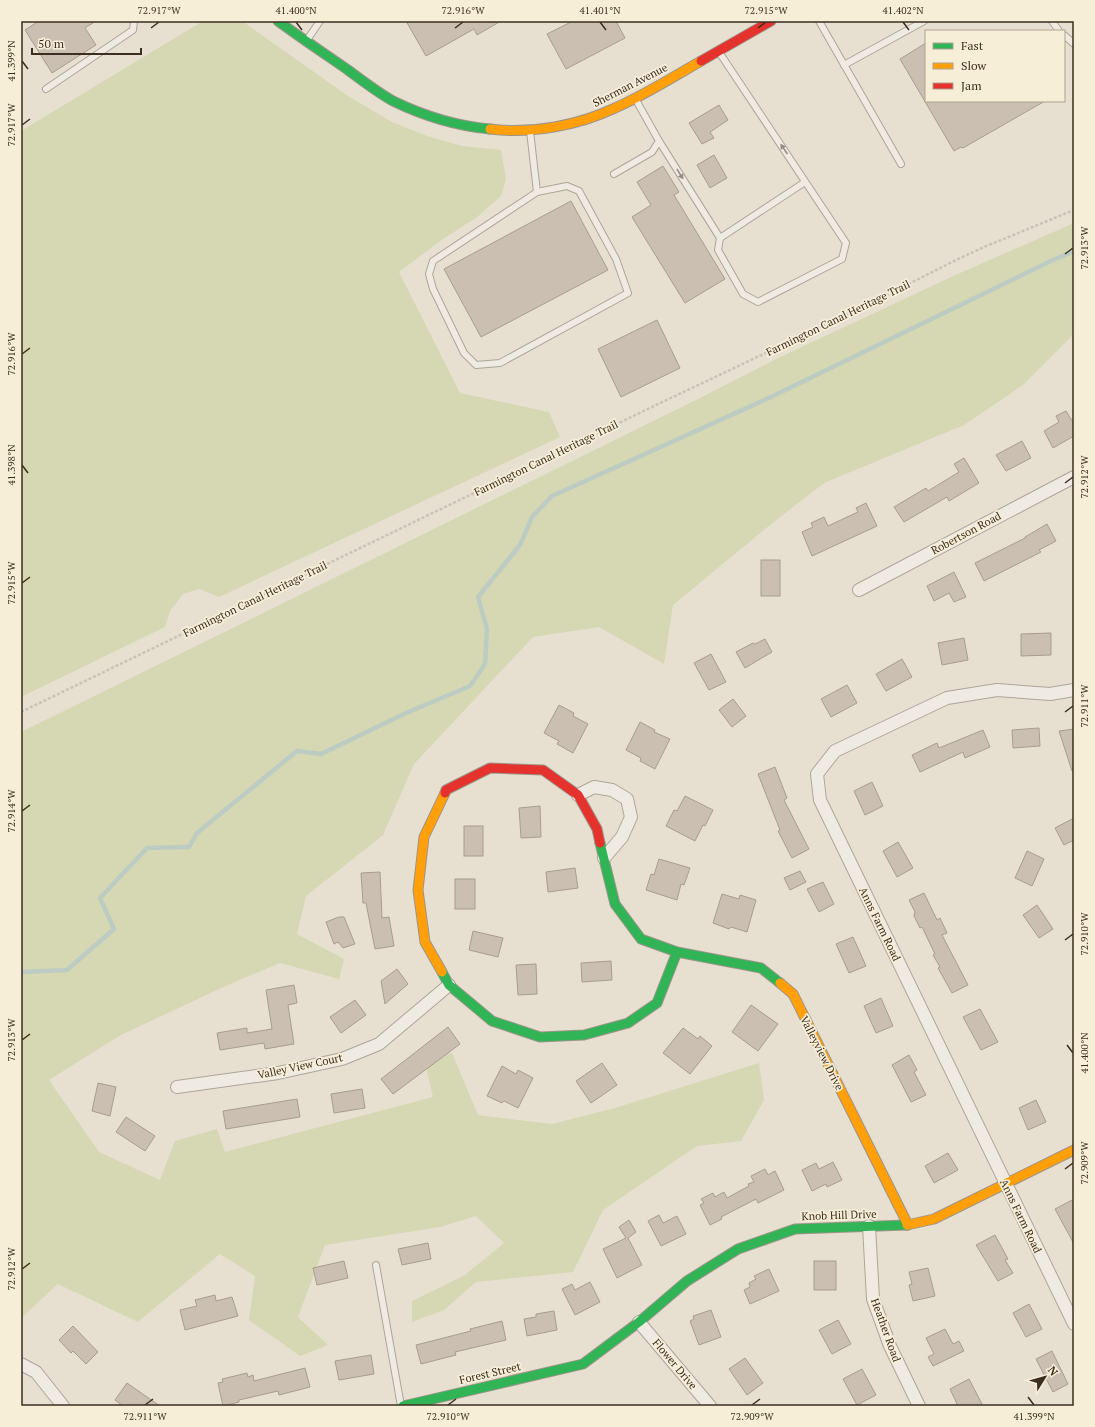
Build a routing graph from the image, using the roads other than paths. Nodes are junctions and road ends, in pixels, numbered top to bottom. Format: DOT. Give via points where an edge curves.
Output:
graph roads {
  1 [pos="134,21"];
  2 [pos="278,21"];
  3 [pos="320,21"];
  4 [pos="771,21"];
  5 [pos="819,21"];
  6 [pos="924,21"];
  7 [pos="1052,21"];
  8 [pos="1058,30"];
  9 [pos="1065,36"];
  10 [pos="306,41"];
  11 [pos="1074,44"];
  12 [pos="718,51"];
  13 [pos="844,65"];
  14 [pos="46,89"];
  15 [pos="635,98"];
  16 [pos="530,131"];
  17 [pos="660,141"];
  18 [pos="901,164"];
  19 [pos="614,174"];
  20 [pos="806,182"];
  21 [pos="537,192"];
  22 [pos="720,238"];
  23 [pos="1074,477"];
  24 [pos="858,590"];
  25 [pos="1074,690"];
  26 [pos="578,795"];
  27 [pos="604,858"];
  28 [pos="677,952"];
  29 [pos="449,985"];
  30 [pos="177,1087"];
  31 [pos="1074,1150"];
  32 [pos="1005,1184"];
  33 [pos="908,1225"];
  34 [pos="869,1226"];
  35 [pos="376,1265"];
  36 [pos="639,1322"];
  37 [pos="1074,1324"];
  38 [pos="21,1364"];
  39 [pos="583,1364"];
  40 [pos="63,1406"];
  41 [pos="402,1406"];
  42 [pos="710,1406"];
  43 [pos="919,1406"];
  1 -- 14 [label="lane" via="133,30"];
  2 -- 10 [label="street, Sherman Avenue"];
  3 -- 10 [label="lane"];
  4 -- 12 [label="street, Sherman Avenue"];
  5 -- 13 [label="lane"];
  6 -- 13 [label="lane"];
  7 -- 8 [label="lane"];
  9 -- 11 [label="lane"];
  10 -- 16 [label="street, Sherman Avenue" via="392,100 427,116 482,130"];
  12 -- 15 [label="street, Sherman Avenue"];
  20 -- 12 [label="lane, one-way"];
  13 -- 18 [label="lane"];
  15 -- 16 [label="street, Sherman Avenue" via="597,116"];
  15 -- 17 [label="lane"];
  16 -- 21 [label="lane"];
  17 -- 19 [label="lane" via="652,152"];
  17 -- 22 [label="lane, one-way"];
  20 -- 22 [label="lane"];
  20 -- 22 [label="lane" via="846,244 842,259 758,302 743,294 718,250"];
  21 -- 21 [label="lane" via="433,261 429,274 432,289 464,353 476,365 500,363 628,293 616,259 579,191 567,186"];
  23 -- 24 [label="street, Robertson Road"];
  25 -- 32 [label="street, Anns Farm Road" via="1050,694 997,690 947,698 835,751 817,774 820,800"];
  26 -- 27 [label="street, Valleyview Drive" via="597,829"];
  26 -- 27 [label="street" via="594,787 612,790 627,799 631,817 622,837"];
  26 -- 29 [label="street, Valleyview Drive" via="543,770 490,768 446,790 424,838 418,890 425,942"];
  27 -- 28 [label="street, Valleyview Drive" via="615,904 641,939"];
  28 -- 29 [label="street, Valleyview Drive" via="657,1003 628,1023 584,1035 540,1037 492,1021"];
  28 -- 33 [label="street, Valleyview Drive" via="761,968 793,994"];
  29 -- 30 [label="street, Valley View Court" via="379,1044 342,1059 278,1073"];
  31 -- 32 [label="street, Knob Hill Drive"];
  32 -- 33 [label="street, Knob Hill Drive" via="934,1219"];
  32 -- 37 [label="street, Anns Farm Road"];
  33 -- 34 [label="street, Knob Hill Drive"];
  34 -- 36 [label="street, Knob Hill Drive" via="795,1229 738,1249 687,1281"];
  34 -- 43 [label="street, Heather Road" via="873,1299 890,1346"];
  35 -- 41 [label="lane"];
  36 -- 39 [label="street, Knob Hill Drive"];
  36 -- 42 [label="street, Flower Drive"];
  38 -- 40 [label="street" via="36,1372"];
  39 -- 41 [label="street, Forest Street"];
}
